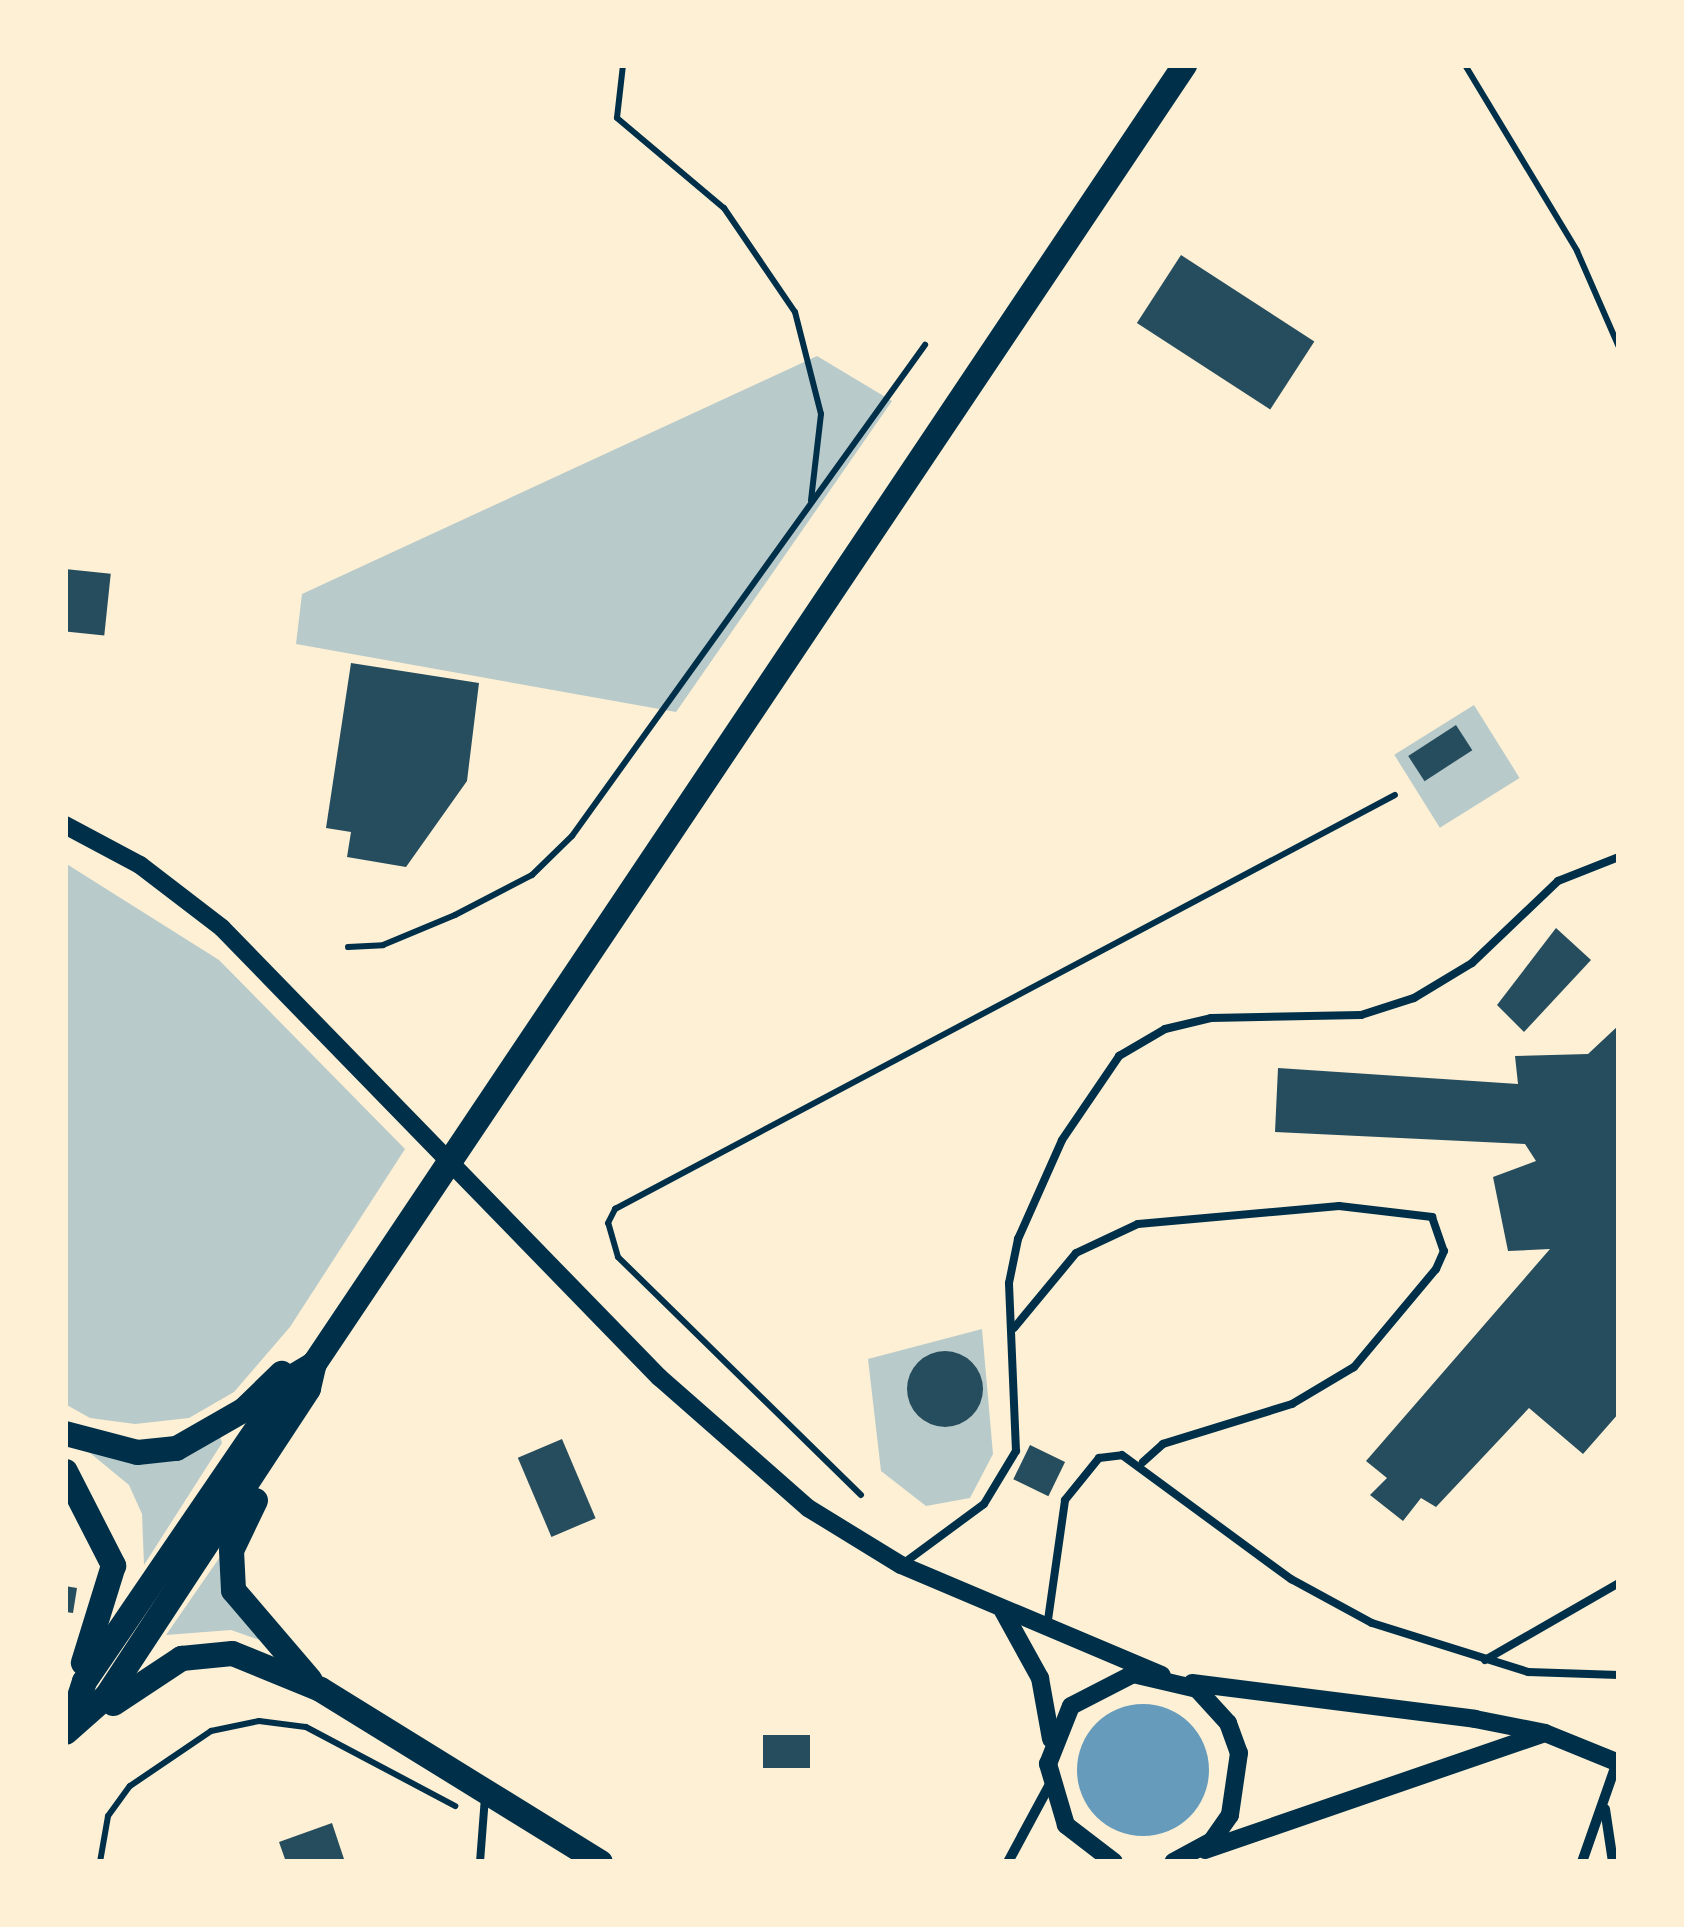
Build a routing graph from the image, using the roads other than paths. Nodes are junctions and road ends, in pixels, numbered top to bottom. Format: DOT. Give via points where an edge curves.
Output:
graph roads {
  1 [pos="1184,65"];
  2 [pos="65,825"];
  3 [pos="1619,857"];
  4 [pos="359,1296"];
  5 [pos="1014,1328"];
  6 [pos="65,1432"];
  7 [pos="1143,1462"];
  8 [pos="65,1471"];
  9 [pos="901,1565"];
  10 [pos="1619,1583"];
  11 [pos="1002,1611"];
  12 [pos="1046,1631"];
  13 [pos="1486,1660"];
  14 [pos="1162,1675"];
  15 [pos="1619,1675"];
  16 [pos="1182,1681"];
  17 [pos="320,1690"];
  18 [pos="66,1727"];
  19 [pos="1545,1733"];
  20 [pos="1051,1744"];
  21 [pos="1618,1763"];
  22 [pos="1049,1786"];
  23 [pos="486,1792"];
  24 [pos="1605,1809"];
  25 [pos="1195,1853"];
  26 [pos="480,1862"];
  27 [pos="600,1862"];
  28 [pos="1008,1862"];
  29 [pos="1114,1862"];
  30 [pos="1175,1862"];
  31 [pos="1582,1862"];
  32 [pos="1613,1862"];
  1 -- 4 [label="main road"];
  2 -- 9 [label="street" via="140,865 222,928 502,1220 774,1481 842,1534"];
  3 -- 5 [label="lane" via="1558,881 1472,963 1414,998 1362,1015 1211,1018 1165,1029 1119,1056 1070,1125 1018,1238 1009,1283"];
  4 -- 6 [label="main road" via="244,1410 192,1440 137,1452"];
  4 -- 17 [label="main road" via="321,1387 232,1550 240,1607"];
  4 -- 18 [label="main road" via="314,1363 308,1388 106,1696"];
  5 -- 7 [label="lane" via="1076,1254 1138,1224 1367,1205 1432,1217 1444,1250 1436,1269 1354,1367 1292,1404 1163,1444"];
  5 -- 9 [label="lane" via="1016,1451 984,1504"];
  7 -- 12 [label="lane" via="1099,1458 1066,1500"];
  7 -- 13 [label="lane" via="1291,1578 1399,1635"];
  8 -- 18 [label="main road" via="109,1544 114,1583"];
  9 -- 11 [label="street"];
  10 -- 13 [label="lane"];
  11 -- 12 [label="street"];
  11 -- 20 [label="street" via="1040,1678"];
  12 -- 14 [label="street"];
  13 -- 15 [label="lane" via="1528,1672"];
  14 -- 16 [label="street"];
  14 -- 20 [label="street" via="1093,1688"];
  16 -- 19 [label="street"];
  16 -- 25 [label="street" via="1219,1710 1240,1753 1230,1815"];
  17 -- 18 [label="main road" via="208,1650 141,1677"];
  17 -- 23 [label="main road"];
  19 -- 21 [label="street"];
  19 -- 25 [label="street"];
  20 -- 22 [label="street"];
  21 -- 24 [label="street"];
  22 -- 28 [label="street"];
  22 -- 29 [label="street" via="1073,1836"];
  23 -- 26 [label="lane"];
  23 -- 27 [label="main road"];
  24 -- 31 [label="street"];
  24 -- 32 [label="street"];
  25 -- 30 [label="street"];
}
